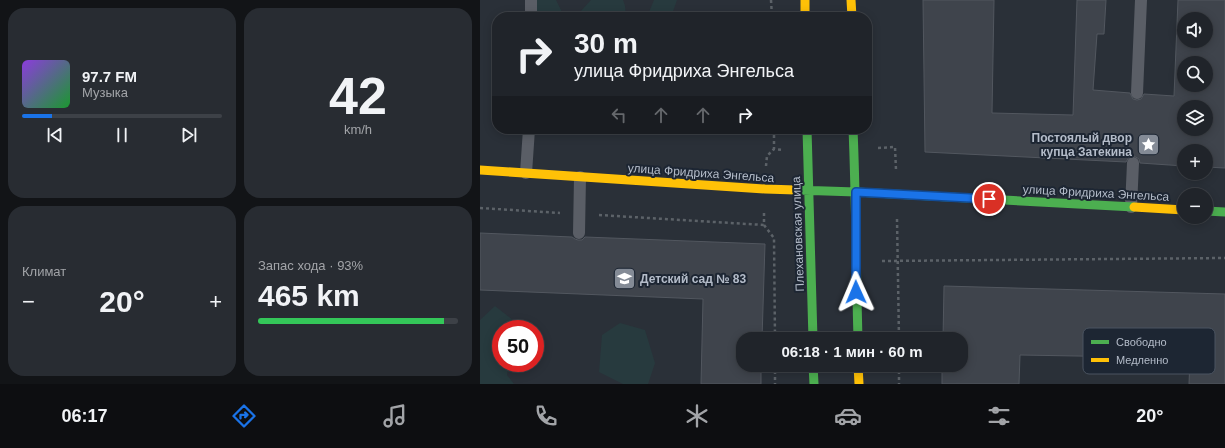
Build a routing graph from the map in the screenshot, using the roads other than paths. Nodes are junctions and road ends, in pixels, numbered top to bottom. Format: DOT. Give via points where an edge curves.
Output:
graph roads {
  1 [pos="531,0"];
  2 [pos="805,0"];
  3 [pos="851,0"];
  4 [pos="1141,0"];
  5 [pos="531,12"];
  6 [pos="805,12"];
  7 [pos="852,12"];
  8 [pos="1137,93"];
  9 [pos="529,134"];
  10 [pos="807,134"];
  11 [pos="853,134"];
  12 [pos="1133,163"];
  13 [pos="480,170"];
  14 [pos="526,173"];
  15 [pos="580,177"];
  16 [pos="809,191"];
  17 [pos="856,192"];
  18 [pos="1131,207"];
  19 [pos="1177,210"];
  20 [pos="1213,211"];
  21 [pos="1225,212"];
  22 [pos="579,233"];
  23 [pos="813,332"];
  24 [pos="858,332"];
  25 [pos="813,372"];
  26 [pos="858,372"];
  27 [pos="814,384"];
  28 [pos="859,384"];
  1 -- 5 [label="lane"];
  2 -- 6 [label="street"];
  3 -- 7 [label="street"];
  4 -- 8 [label="lane"];
  9 -- 14 [label="lane"];
  10 -- 16 [label="street, Плехановская улица"];
  11 -- 17 [label="street"];
  12 -- 18 [label="lane"];
  13 -- 14 [label="street, улица Фридриха Энгельса"];
  14 -- 15 [label="street, улица Фридриха Энгельса"];
  15 -- 16 [label="street, улица Фридриха Энгельса"];
  15 -- 22 [label="lane"];
  16 -- 17 [label="street, улица Фридриха Энгельса"];
  16 -- 23 [label="street, Плехановская улица"];
  17 -- 18 [label="street, улица Фридриха Энгельса"];
  17 -- 24 [label="street"];
  18 -- 19 [label="street, улица Фридриха Энгельса"];
  20 -- 21 [label="street"];
  25 -- 27 [label="street"];
  26 -- 28 [label="street"];
}
